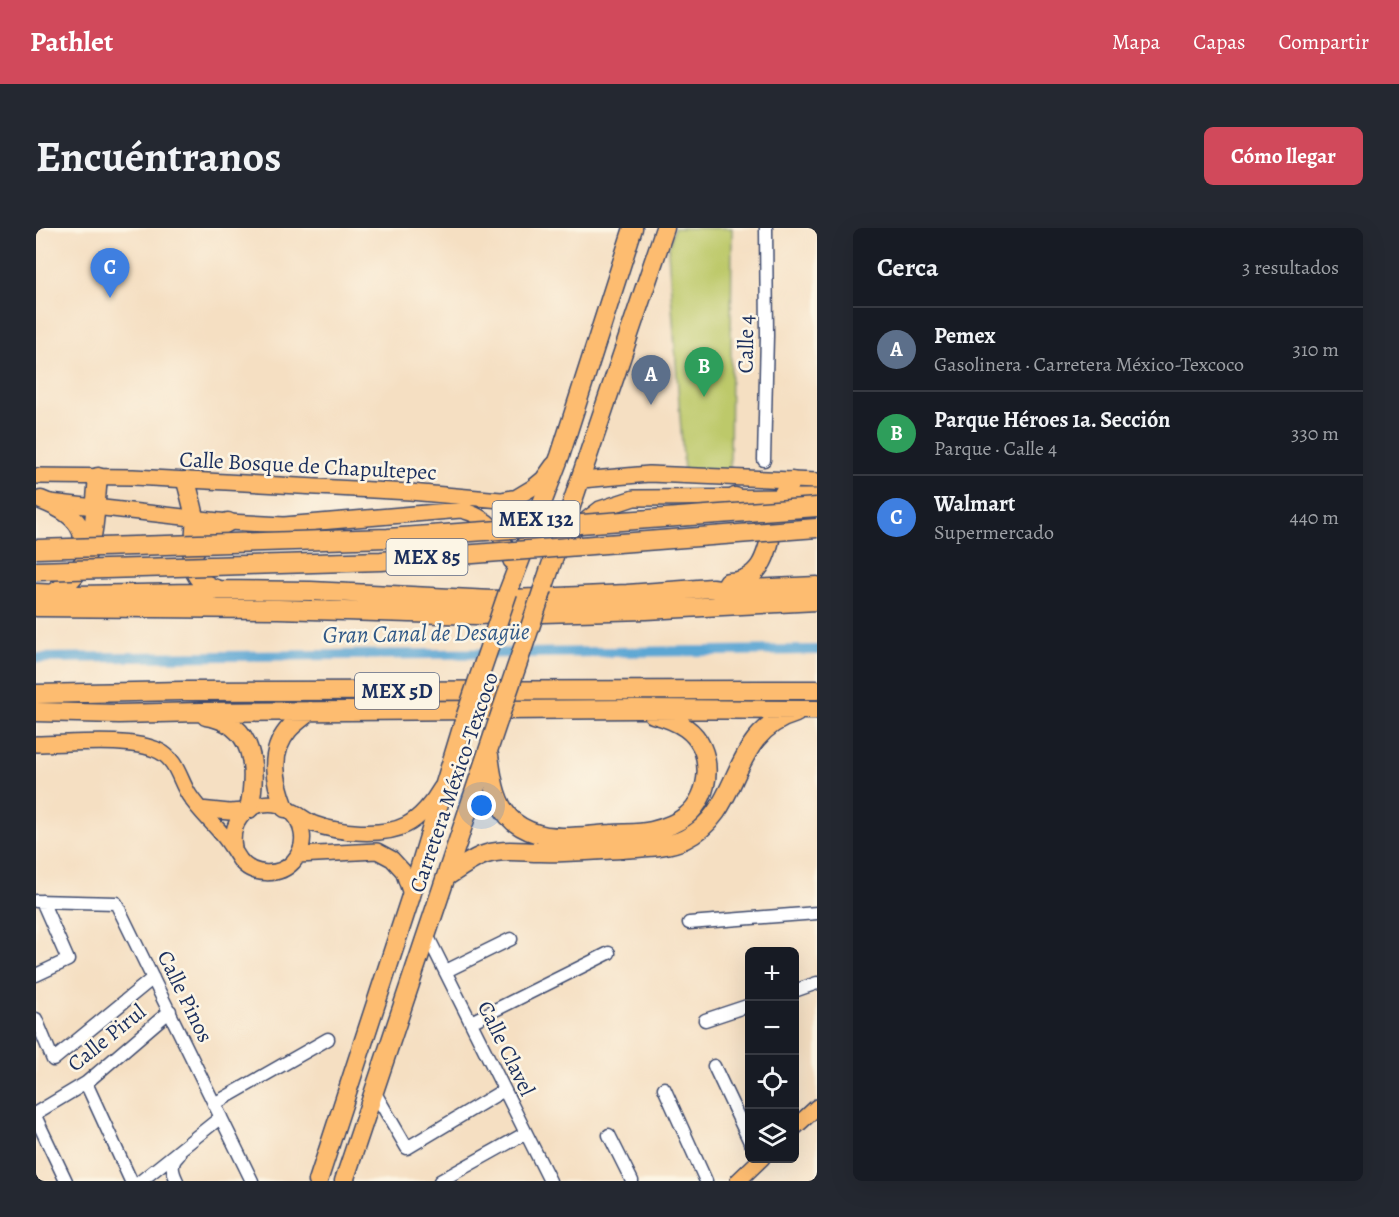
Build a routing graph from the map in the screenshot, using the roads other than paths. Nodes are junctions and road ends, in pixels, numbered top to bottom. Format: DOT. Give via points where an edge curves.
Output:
graph roads {
  1 [pos="633,228"];
  2 [pos="666,228"];
  3 [pos="766,228"];
  4 [pos="560,456"];
  5 [pos="764,460"];
  6 [pos="36,476"];
  7 [pos="98,477"];
  8 [pos="582,480"];
  9 [pos="817,480"];
  10 [pos="186,481"];
  11 [pos="792,481"];
  12 [pos="780,496"];
  13 [pos="735,497"];
  14 [pos="817,497"];
  15 [pos="38,500"];
  16 [pos="94,507"];
  17 [pos="817,507"];
  18 [pos="195,518"];
  19 [pos="228,522"];
  20 [pos="817,528"];
  21 [pos="560,540"];
  22 [pos="770,540"];
  23 [pos="36,549"];
  24 [pos="192,556"];
  25 [pos="85,561"];
  26 [pos="36,571"];
  27 [pos="817,586"];
  28 [pos="510,587"];
  29 [pos="712,588"];
  30 [pos="219,590"];
  31 [pos="36,593"];
  32 [pos="54,593"];
  33 [pos="817,601"];
  34 [pos="36,607"];
  35 [pos="817,690"];
  36 [pos="36,694"];
  37 [pos="637,709"];
  38 [pos="812,710"];
  39 [pos="310,711"];
  40 [pos="36,712"];
  41 [pos="172,714"];
  42 [pos="36,744"];
  43 [pos="488,750"];
  44 [pos="444,783"];
  45 [pos="200,809"];
  46 [pos="286,809"];
  47 [pos="247,810"];
  48 [pos="234,848"];
  49 [pos="298,855"];
  50 [pos="446,877"];
  51 [pos="411,894"];
  52 [pos="39,901"];
  53 [pos="817,914"];
  54 [pos="689,922"];
  55 [pos="427,934"];
  56 [pos="511,939"];
  57 [pos="609,953"];
  58 [pos="446,971"];
  59 [pos="36,975"];
  60 [pos="153,978"];
  61 [pos="817,983"];
  62 [pos="799,990"];
  63 [pos="745,1007"];
  64 [pos="170,1011"];
  65 [pos="36,1019"];
  66 [pos="705,1020"];
  67 [pos="471,1022"];
  68 [pos="328,1039"];
  69 [pos="40,1040"];
  70 [pos="714,1066"];
  71 [pos="86,1083"];
  72 [pos="664,1088"];
  73 [pos="504,1090"];
  74 [pos="375,1093"];
  75 [pos="214,1104"];
  76 [pos="817,1107"];
  77 [pos="36,1113"];
  78 [pos="36,1118"];
  79 [pos="221,1119"];
  80 [pos="799,1124"];
  81 [pos="335,1130"];
  82 [pos="745,1131"];
  83 [pos="526,1133"];
  84 [pos="609,1135"];
  85 [pos="756,1163"];
  86 [pos="546,1179"];
  87 [pos="66,1181"];
  88 [pos="131,1181"];
  89 [pos="141,1181"];
  90 [pos="177,1181"];
  91 [pos="252,1181"];
  92 [pos="318,1181"];
  93 [pos="326,1181"];
  94 [pos="344,1181"];
  95 [pos="440,1181"];
  96 [pos="632,1181"];
  97 [pos="706,1181"];
  98 [pos="738,1181"];
  1 -- 4 [label="highway, Carretera México-Texcoco / MEX 132"];
  2 -- 8 [label="highway, Carretera México-Texcoco / MEX 132"];
  3 -- 5 [label="street, Calle 4"];
  4 -- 10 [label="main road, Calle Bosque de Chapultepec" via="532,488 501,500"];
  4 -- 28 [label="highway, Carretera México-Texcoco / MEX 132"];
  6 -- 7 [label="main road, Calle Bosque de Chapultepec"];
  7 -- 10 [label="main road, Calle Bosque de Chapultepec"];
  7 -- 16 [label="highway"];
  8 -- 11 [label="main road" via="649,474"];
  8 -- 21 [label="highway, Carretera México-Texcoco / MEX 132"];
  9 -- 11 [label="main road"];
  10 -- 18 [label="highway"];
  11 -- 12 [label="highway"];
  12 -- 13 [label="main road"];
  12 -- 14 [label="main road"];
  12 -- 22 [label="highway"];
  13 -- 21 [label="main road" via="634,498 600,508"];
  13 -- 22 [label="highway" via="761,515"];
  15 -- 16 [label="main road, Calle Bosque de Chapultepec"];
  15 -- 25 [label="highway" via="56,506 78,524"];
  16 -- 18 [label="main road, Calle Bosque de Chapultepec"];
  16 -- 25 [label="highway"];
  17 -- 23 [label="highway, MEX 85, bridge" via="388,538"];
  18 -- 19 [label="main road, Calle Bosque de Chapultepec"];
  18 -- 24 [label="highway"];
  19 -- 24 [label="highway" via="206,534"];
  19 -- 28 [label="main road, Calle Bosque de Chapultepec" via="284,525 453,509 469,512 483,519 508,550 512,566"];
  20 -- 26 [label="highway, MEX 85, bridge" via="381,561"];
  21 -- 43 [label="highway, Carretera México-Texcoco / MEX 132, bridge"];
  22 -- 29 [label="highway" via="753,574"];
  24 -- 30 [label="highway" via="200,579"];
  25 -- 32 [label="highway" via="77,574"];
  27 -- 29 [label="highway"];
  28 -- 44 [label="highway, Carretera México-Texcoco / MEX 132, bridge"];
  29 -- 30 [label="highway" via="492,600"];
  30 -- 32 [label="highway"];
  31 -- 32 [label="highway"];
  33 -- 34 [label="highway" via="476,615"];
  35 -- 36 [label="highway, MEX 5D"];
  37 -- 38 [label="highway"];
  37 -- 39 [label="highway"];
  37 -- 43 [label="highway" via="671,719 688,729 704,754 705,787 697,804 686,816 660,829 566,837 529,831 503,809"];
  38 -- 50 [label="highway" via="788,716 763,730 742,760 711,820 684,840 649,847 574,852 500,852 482,856"];
  39 -- 41 [label="highway"];
  39 -- 46 [label="highway" via="287,731 275,754 276,783"];
  40 -- 41 [label="highway"];
  41 -- 47 [label="highway" via="219,719 239,733 253,763 254,788"];
  42 -- 45 [label="main road" via="148,747 170,758"];
  43 -- 50 [label="highway, Carretera México-Texcoco"];
  44 -- 46 [label="main road" via="433,801 409,824 396,829 339,830 314,824"];
  44 -- 51 [label="highway, Carretera México-Texcoco"];
  45 -- 47 [label="main road"];
  45 -- 48 [label="main road"];
  46 -- 47 [label="main road" via="266,803"];
  46 -- 49 [label="main road" via="295,816 302,831"];
  47 -- 48 [label="main road" via="234,829"];
  48 -- 49 [label="main road" via="240,860 259,872 282,870"];
  49 -- 51 [label="main road" via="377,851 398,865"];
  50 -- 55 [label="highway, Carretera México-Texcoco"];
  51 -- 81 [label="highway, Carretera México-Texcoco"];
  52 -- 59 [label="street" via="68,960"];
  52 -- 60 [label="street, Calle Pinos" via="116,903"];
  53 -- 54 [label="street"];
  55 -- 58 [label="street, Calle Clavel"];
  55 -- 74 [label="highway, Carretera México-Texcoco"];
  56 -- 58 [label="street"];
  57 -- 67 [label="street"];
  58 -- 67 [label="street, Calle Clavel"];
  60 -- 64 [label="street, Calle Pinos"];
  60 -- 69 [label="street" via="53,1060"];
  61 -- 62 [label="street"];
  63 -- 66 [label="street"];
  64 -- 71 [label="street, Calle Pirul"];
  64 -- 75 [label="street, Calle Pinos"];
  65 -- 69 [label="street"];
  67 -- 73 [label="street, Calle Clavel"];
  68 -- 75 [label="street"];
  70 -- 82 [label="street"];
  71 -- 77 [label="street, Calle Pirul"];
  71 -- 88 [label="street"];
  72 -- 97 [label="street"];
  73 -- 74 [label="street" via="407,1148"];
  73 -- 83 [label="street, Calle Clavel"];
  74 -- 94 [label="highway, Carretera México-Texcoco"];
  75 -- 79 [label="street, Calle Pinos"];
  76 -- 80 [label="main road"];
  78 -- 87 [label="street"];
  79 -- 89 [label="street"];
  79 -- 90 [label="street" via="177,1156 172,1164"];
  79 -- 91 [label="street, Calle Pinos"];
  81 -- 92 [label="highway, Carretera México-Texcoco"];
  81 -- 93 [label="highway" via="336,1146"];
  83 -- 86 [label="street, Calle Clavel"];
  83 -- 95 [label="street"];
  84 -- 96 [label="street"];
  85 -- 98 [label="main road"];
}
